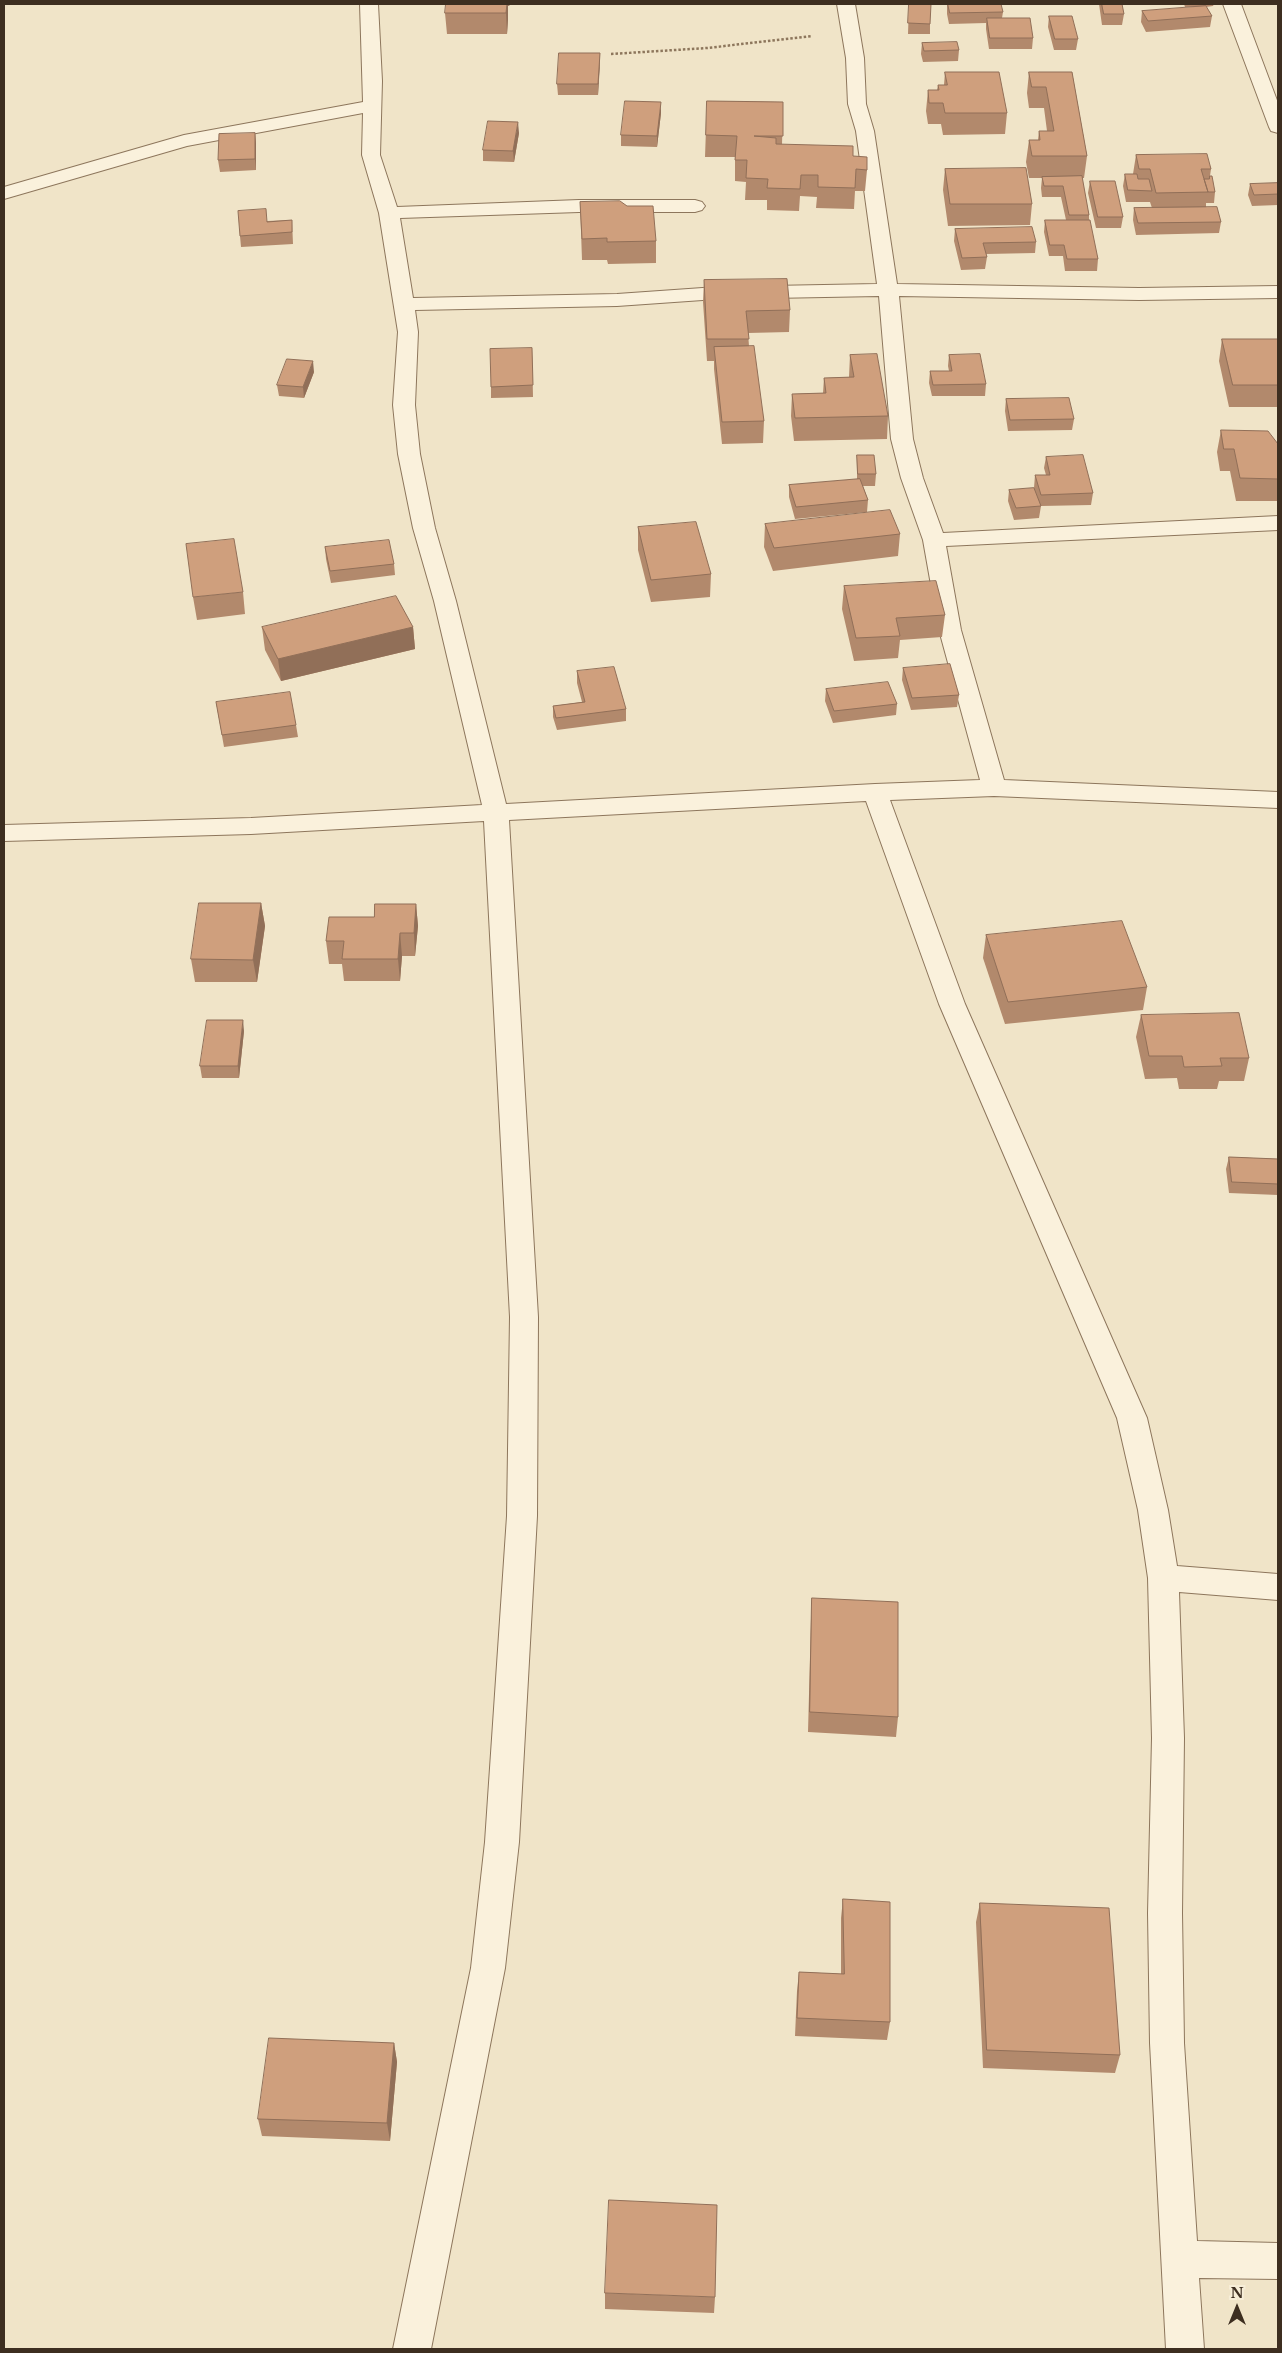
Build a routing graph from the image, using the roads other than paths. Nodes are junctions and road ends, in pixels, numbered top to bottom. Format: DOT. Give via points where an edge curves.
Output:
graph roads {
  1 [pos="369,4"];
  2 [pos="846,4"];
  3 [pos="1232,4"];
  4 [pos="372,106"];
  5 [pos="1278,127"];
  6 [pos="4,193"];
  7 [pos="695,206"];
  8 [pos="389,213"];
  9 [pos="888,290"];
  10 [pos="1278,292"];
  11 [pos="402,304"];
  12 [pos="1278,524"];
  13 [pos="934,540"];
  14 [pos="994,788"];
  15 [pos="875,792"];
  16 [pos="1278,800"];
  17 [pos="496,813"];
  18 [pos="4,833"];
  19 [pos="1163,1578"];
  20 [pos="1278,1587"];
  21 [pos="1180,2259"];
  22 [pos="1278,2261"];
  23 [pos="412,2349"];
  24 [pos="1185,2349"];
  1 -- 4 [label="street"];
  2 -- 9 [label="street" via="855,58 858,104 869,156"];
  3 -- 5 [label="street"];
  4 -- 6 [label="street" via="184,142"];
  4 -- 8 [label="street" via="371,155"];
  7 -- 8 [label="street" via="579,206"];
  8 -- 11 [label="street"];
  9 -- 10 [label="street" via="1139,294"];
  9 -- 11 [label="street"];
  9 -- 13 [label="street" via="902,439"];
  11 -- 17 [label="street" via="408,332 404,405 409,454 424,528 446,601"];
  12 -- 13 [label="street"];
  13 -- 14 [label="street" via="950,630"];
  14 -- 15 [label="street"];
  14 -- 16 [label="street"];
  15 -- 17 [label="street"];
  15 -- 19 [label="street" via="952,1004 1132,1418 1154,1510"];
  17 -- 18 [label="street" via="251,826"];
  17 -- 23 [label="street" via="524,1317 522,1516 502,1842 488,1968"];
  19 -- 20 [label="street"];
  19 -- 21 [label="street" via="1168,1738 1167,2042"];
  21 -- 22 [label="street"];
  21 -- 24 [label="street"];
}
